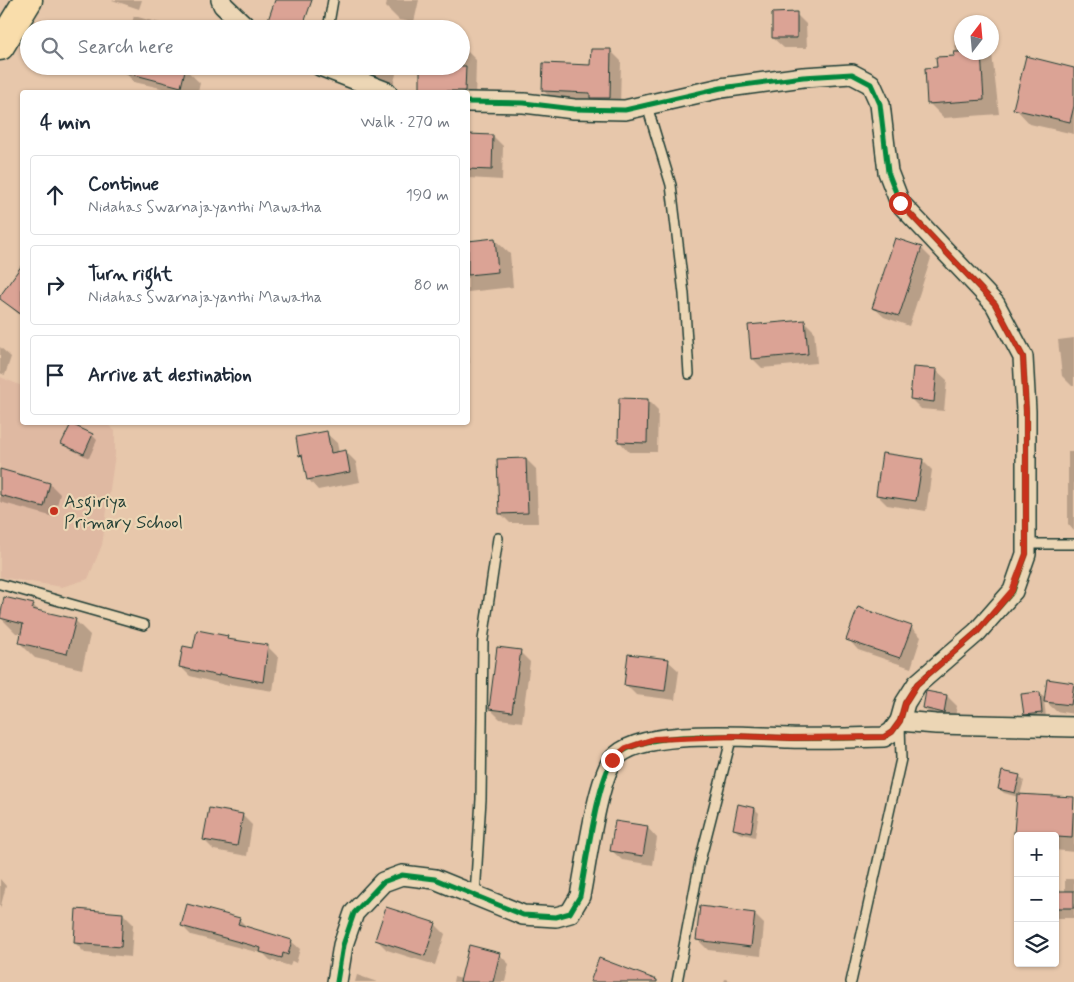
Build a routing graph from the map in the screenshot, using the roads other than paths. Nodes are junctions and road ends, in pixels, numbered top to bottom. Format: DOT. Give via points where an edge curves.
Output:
graph roads {
  1 [pos="28,0"];
  2 [pos="221,0"];
  3 [pos="333,0"];
  4 [pos="239,20"];
  5 [pos="330,20"];
  6 [pos="0,46"];
  7 [pos="344,75"];
  8 [pos="382,90"];
  9 [pos="470,102"];
  10 [pos="647,106"];
  11 [pos="689,374"];
  12 [pos="498,538"];
  13 [pos="1026,544"];
  14 [pos="1074,544"];
  15 [pos="0,584"];
  16 [pos="144,625"];
  17 [pos="900,721"];
  18 [pos="1074,727"];
  19 [pos="732,736"];
  20 [pos="474,896"];
  21 [pos="336,982"];
  22 [pos="677,982"];
  23 [pos="851,982"];
  1 -- 6 [label="main road"];
  2 -- 4 [label="street"];
  3 -- 5 [label="lane"];
  7 -- 8 [label="street"];
  9 -- 10 [label="street" via="524,103 574,109 625,110"];
  10 -- 11 [label="lane" via="671,185 684,294"];
  10 -- 13 [label="street" via="721,88 803,77 852,74 871,84 880,104 888,172 900,203 995,304 1023,357"];
  12 -- 20 [label="lane" via="483,640 480,799"];
  13 -- 14 [label="lane"];
  13 -- 17 [label="street" via="1026,554 1012,591 977,632 917,684 905,703"];
  15 -- 16 [label="lane"];
  17 -- 18 [label="street"];
  17 -- 19 [label="street" via="884,737"];
  17 -- 23 [label="lane" via="901,759"];
  19 -- 20 [label="street" via="654,739 626,748 612,760 604,779 580,896 570,913 556,917 523,915"];
  19 -- 22 [label="lane" via="700,861"];
  20 -- 21 [label="street" via="435,879 402,875 383,882 354,913 342,944"];
}
